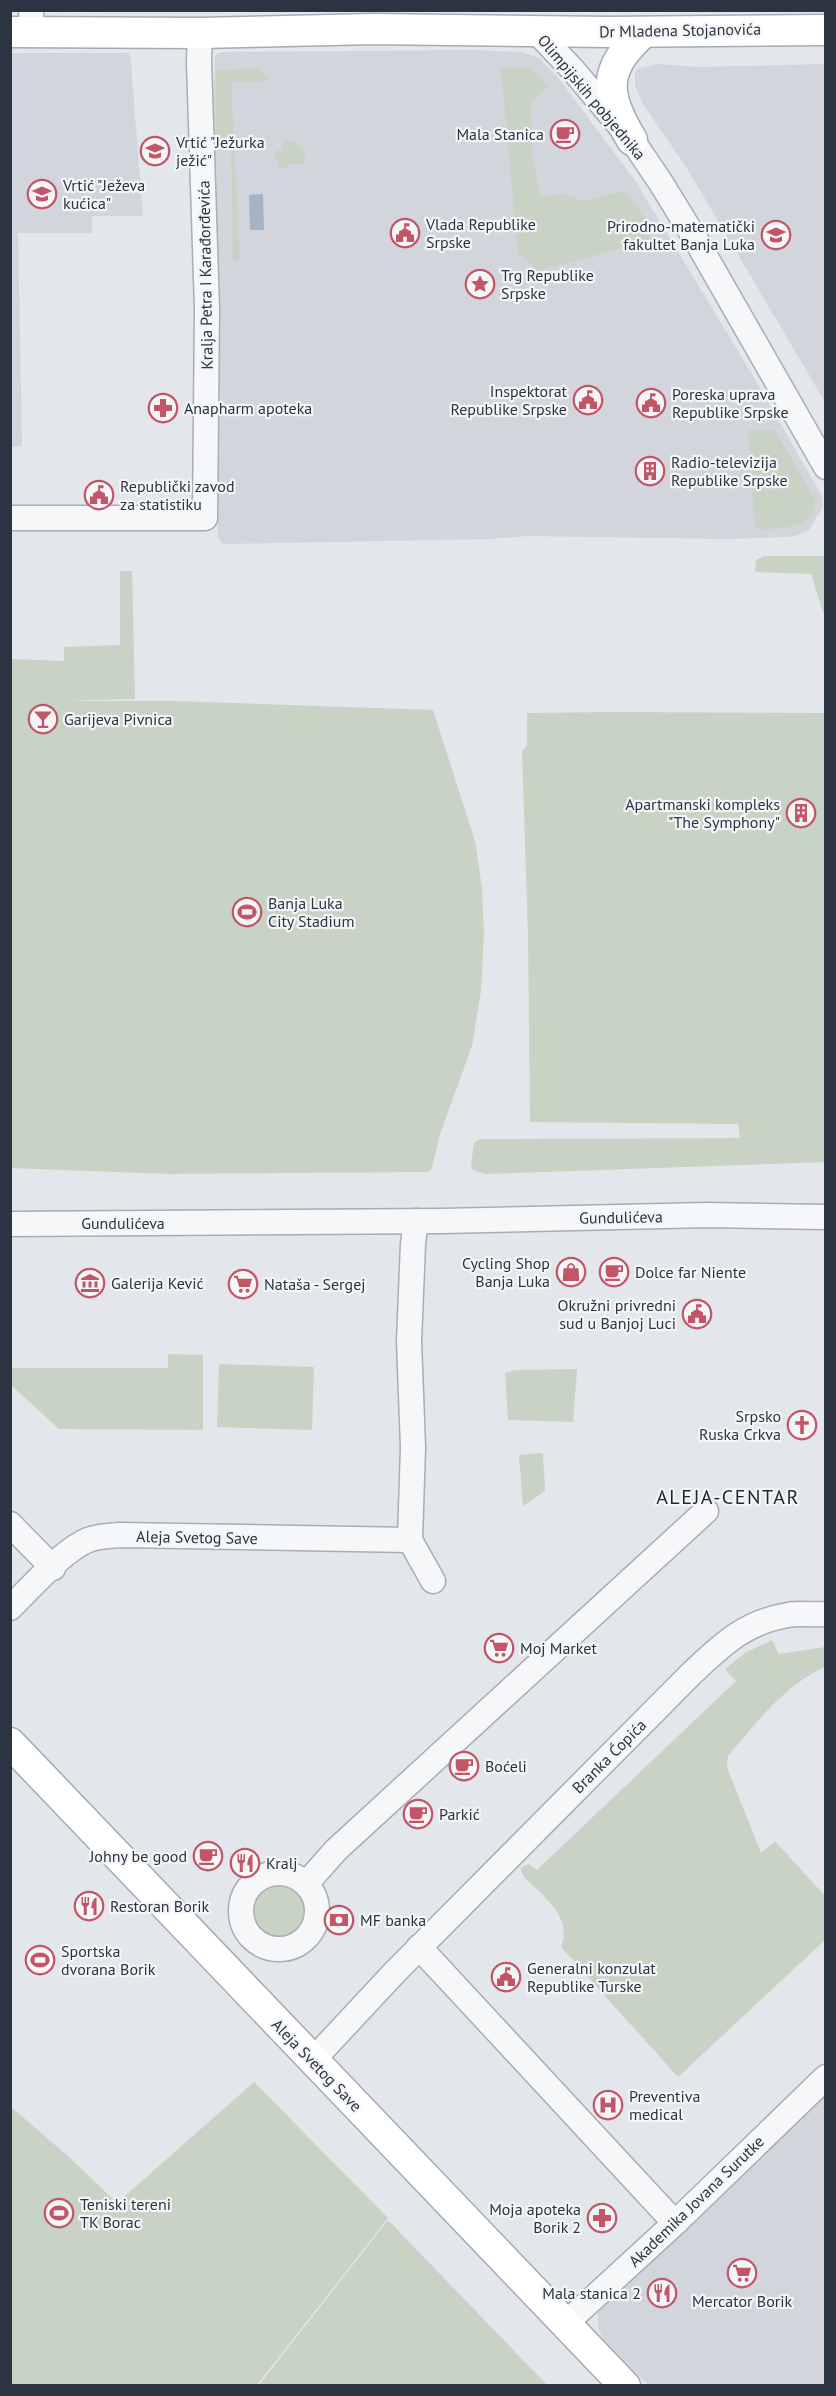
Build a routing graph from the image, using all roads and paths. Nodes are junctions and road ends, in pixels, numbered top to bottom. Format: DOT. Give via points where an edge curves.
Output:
graph roads {
  1 [pos="409,10"];
  2 [pos="526,20"];
  3 [pos="24,25"];
  4 [pos="373,29"];
  5 [pos="825,30"];
  6 [pos="644,32"];
  7 [pos="200,33"];
  8 [pos="632,140"];
  9 [pos="825,467"];
  10 [pos="10,518"];
  11 [pos="825,1217"];
  12 [pos="416,1221"];
  13 [pos="10,1224"];
  14 [pos="706,1511"];
  15 [pos="10,1524"];
  16 [pos="410,1540"];
  17 [pos="53,1568"];
  18 [pos="433,1581"];
  19 [pos="10,1608"];
  20 [pos="825,1614"];
  21 [pos="10,1743"];
  22 [pos="306,1884"];
  23 [pos="419,1947"];
  24 [pos="313,2060"];
  25 [pos="825,2077"];
  26 [pos="675,2223"];
  27 [pos="565,2324"];
  28 [pos="625,2385"];
  1 -- 4 [label="main road"];
  2 -- 4 [label="main road"];
  2 -- 6 [label="main road, Dr Mladena Stojanovića"];
  2 -- 8 [label="street, Olimpijskih pobjednika"];
  3 -- 7 [label="main road"];
  4 -- 7 [label="main road"];
  5 -- 6 [label="main road, Dr Mladena Stojanovića"];
  6 -- 8 [label="main road" via="629,44 612,75 616,114"];
  7 -- 10 [label="street, Kralja Petra I Karađorđevića" via="207,309 205,518"];
  8 -- 9 [label="street, Olimpijskih pobjednika" via="696,240"];
  11 -- 12 [label="street, Gundulićeva" via="708,1215"];
  12 -- 13 [label="street, Gundulićeva"];
  12 -- 16 [label="street" via="409,1341 413,1447"];
  14 -- 22 [label="street" via="336,1850"];
  15 -- 17 [label="street"];
  16 -- 17 [label="street, Aleja Svetog Save" via="120,1535 85,1542"];
  16 -- 18 [label="street"];
  17 -- 19 [label="street, Aleja Svetog Save"];
  20 -- 23 [label="street, Branka Ćopića" via="766,1619 736,1634 692,1672"];
  21 -- 24 [label="main road, Aleja Svetog Save"];
  23 -- 24 [label="street, Branka Ćopića"];
  23 -- 26 [label="street"];
  24 -- 27 [label="main road, Aleja Svetog Save"];
  25 -- 26 [label="street, Akademika Jovana Surutke"];
  26 -- 27 [label="street, Akademika Jovana Surutke"];
  27 -- 28 [label="main road, Aleja Svetog Save"];
}
